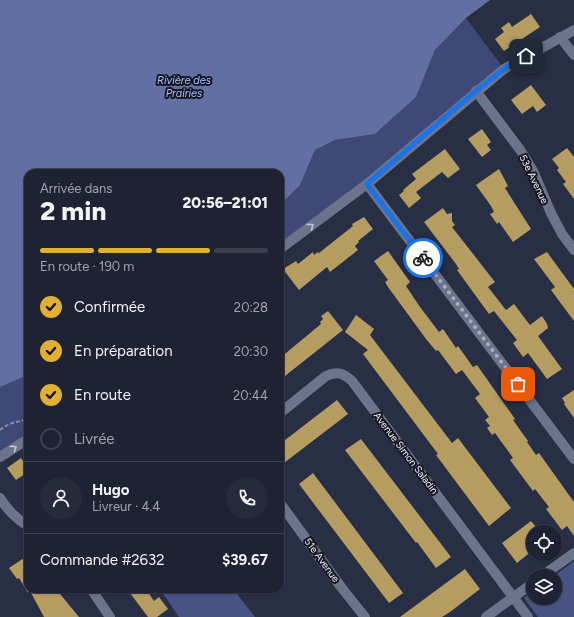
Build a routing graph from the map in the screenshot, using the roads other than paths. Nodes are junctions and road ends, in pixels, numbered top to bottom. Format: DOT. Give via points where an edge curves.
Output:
graph roads {
  1 [pos="574,30"];
  2 [pos="560,37"];
  3 [pos="574,55"];
  4 [pos="476,91"];
  5 [pos="367,184"];
  6 [pos="284,246"];
  7 [pos="574,250"];
  8 [pos="284,410"];
  9 [pos="24,442"];
  10 [pos="0,457"];
  11 [pos="574,460"];
  12 [pos="0,498"];
  13 [pos="284,509"];
  14 [pos="24,523"];
  15 [pos="574,553"];
  16 [pos="552,569"];
  17 [pos="526,587"];
  18 [pos="94,593"];
  19 [pos="513,597"];
  20 [pos="110,617"];
  21 [pos="365,617"];
  22 [pos="486,617"];
  23 [pos="528,617"];
  1 -- 2 [label="street"];
  2 -- 3 [label="street"];
  2 -- 4 [label="street" via="504,69"];
  4 -- 5 [label="street"];
  4 -- 7 [label="street, 53e Avenue" via="521,151 533,171 553,218"];
  6 -- 5 [label="street, one-way"];
  5 -- 11 [label="street"];
  8 -- 19 [label="street, Avenue Simon Saladin" via="326,376 335,372 345,374"];
  10 -- 9 [label="street, one-way"];
  12 -- 14 [label="street" via="9,511"];
  13 -- 21 [label="street, 51e Avenue"];
  15 -- 16 [label="street"];
  17 -- 19 [label="street"];
  18 -- 20 [label="street"];
  19 -- 22 [label="street"];
  19 -- 23 [label="street, Avenue Simon Saladin"];
}
